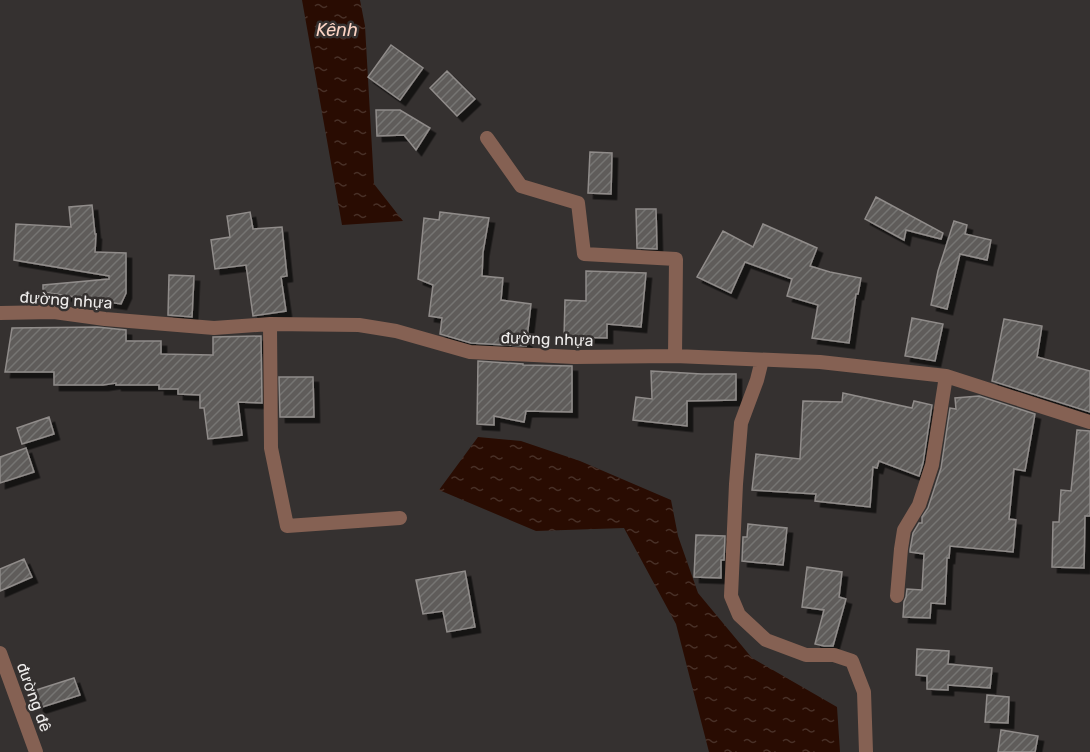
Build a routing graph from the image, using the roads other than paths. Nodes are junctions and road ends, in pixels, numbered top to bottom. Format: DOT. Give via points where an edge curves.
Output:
graph roads {
  1 [pos="487,138"];
  2 [pos="0,313"];
  3 [pos="270,324"];
  4 [pos="675,356"];
  5 [pos="762,360"];
  6 [pos="946,376"];
  7 [pos="1090,422"];
  8 [pos="400,518"];
  9 [pos="897,597"];
  10 [pos="0,652"];
  11 [pos="36,752"];
  12 [pos="866,752"];
  1 -- 4 [label="lane" via="521,186 578,203 584,254 676,259"];
  2 -- 3 [label="lane, đường nhựa" via="54,312 214,327"];
  3 -- 4 [label="lane, đường nhựa" via="359,325 470,352"];
  3 -- 8 [label="lane" via="271,448 287,526"];
  4 -- 5 [label="lane, đường nhựa"];
  5 -- 6 [label="lane, đường nhựa" via="820,362"];
  5 -- 12 [label="lane" via="741,423 731,596 739,615 766,640 806,654 834,655 852,662 864,692"];
  6 -- 7 [label="lane, đường nhựa"];
  6 -- 9 [label="lane" via="932,465 919,505 904,530"];
  10 -- 11 [label="lane, đường đê"];
}
